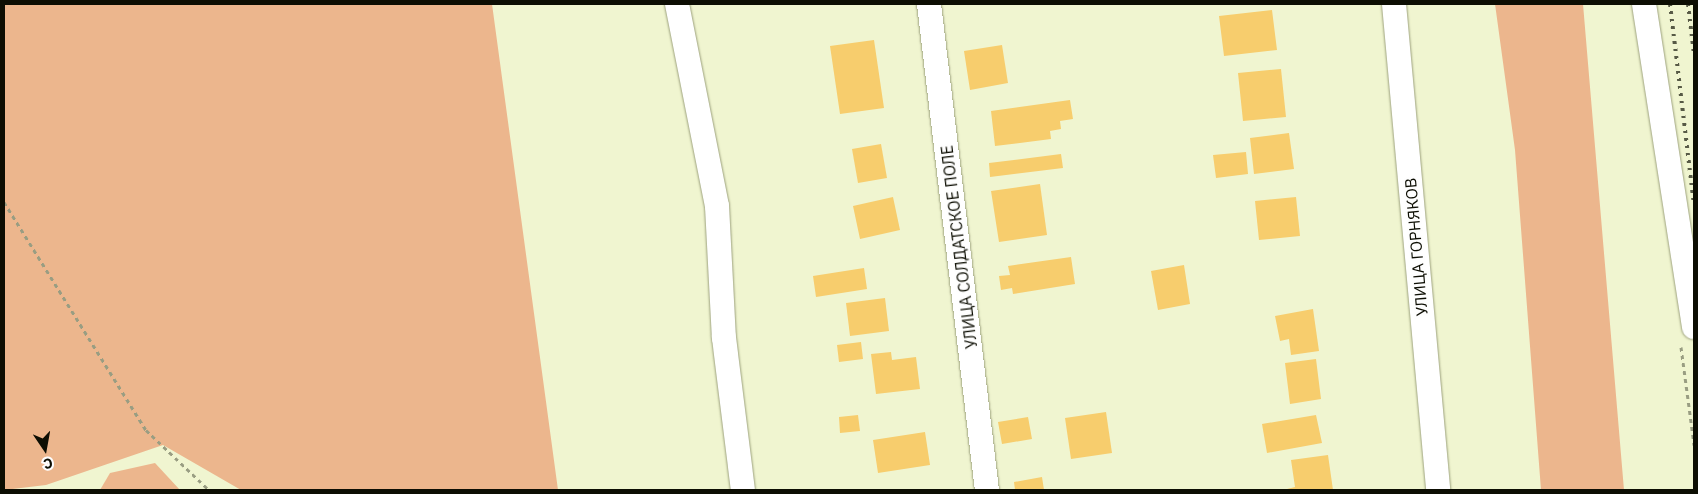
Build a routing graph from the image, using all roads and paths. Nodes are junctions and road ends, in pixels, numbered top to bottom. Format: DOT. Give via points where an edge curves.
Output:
graph roads {
  1 [pos="677,4"];
  2 [pos="929,4"];
  3 [pos="1394,4"];
  4 [pos="1644,4"];
  5 [pos="4,202"];
  6 [pos="1694,327"];
  7 [pos="210,490"];
  8 [pos="743,490"];
  9 [pos="987,490"];
  10 [pos="1438,490"];
  1 -- 8 [label="street" via="717,206 724,338"];
  2 -- 9 [label="street, УЛИЦА СОЛДАТСКОЕ ПОЛЕ"];
  3 -- 10 [label="street, УЛИЦА ГОРНЯКОВ"];
  4 -- 6 [label="street"];
  5 -- 7 [label="path" via="146,430"];
}
